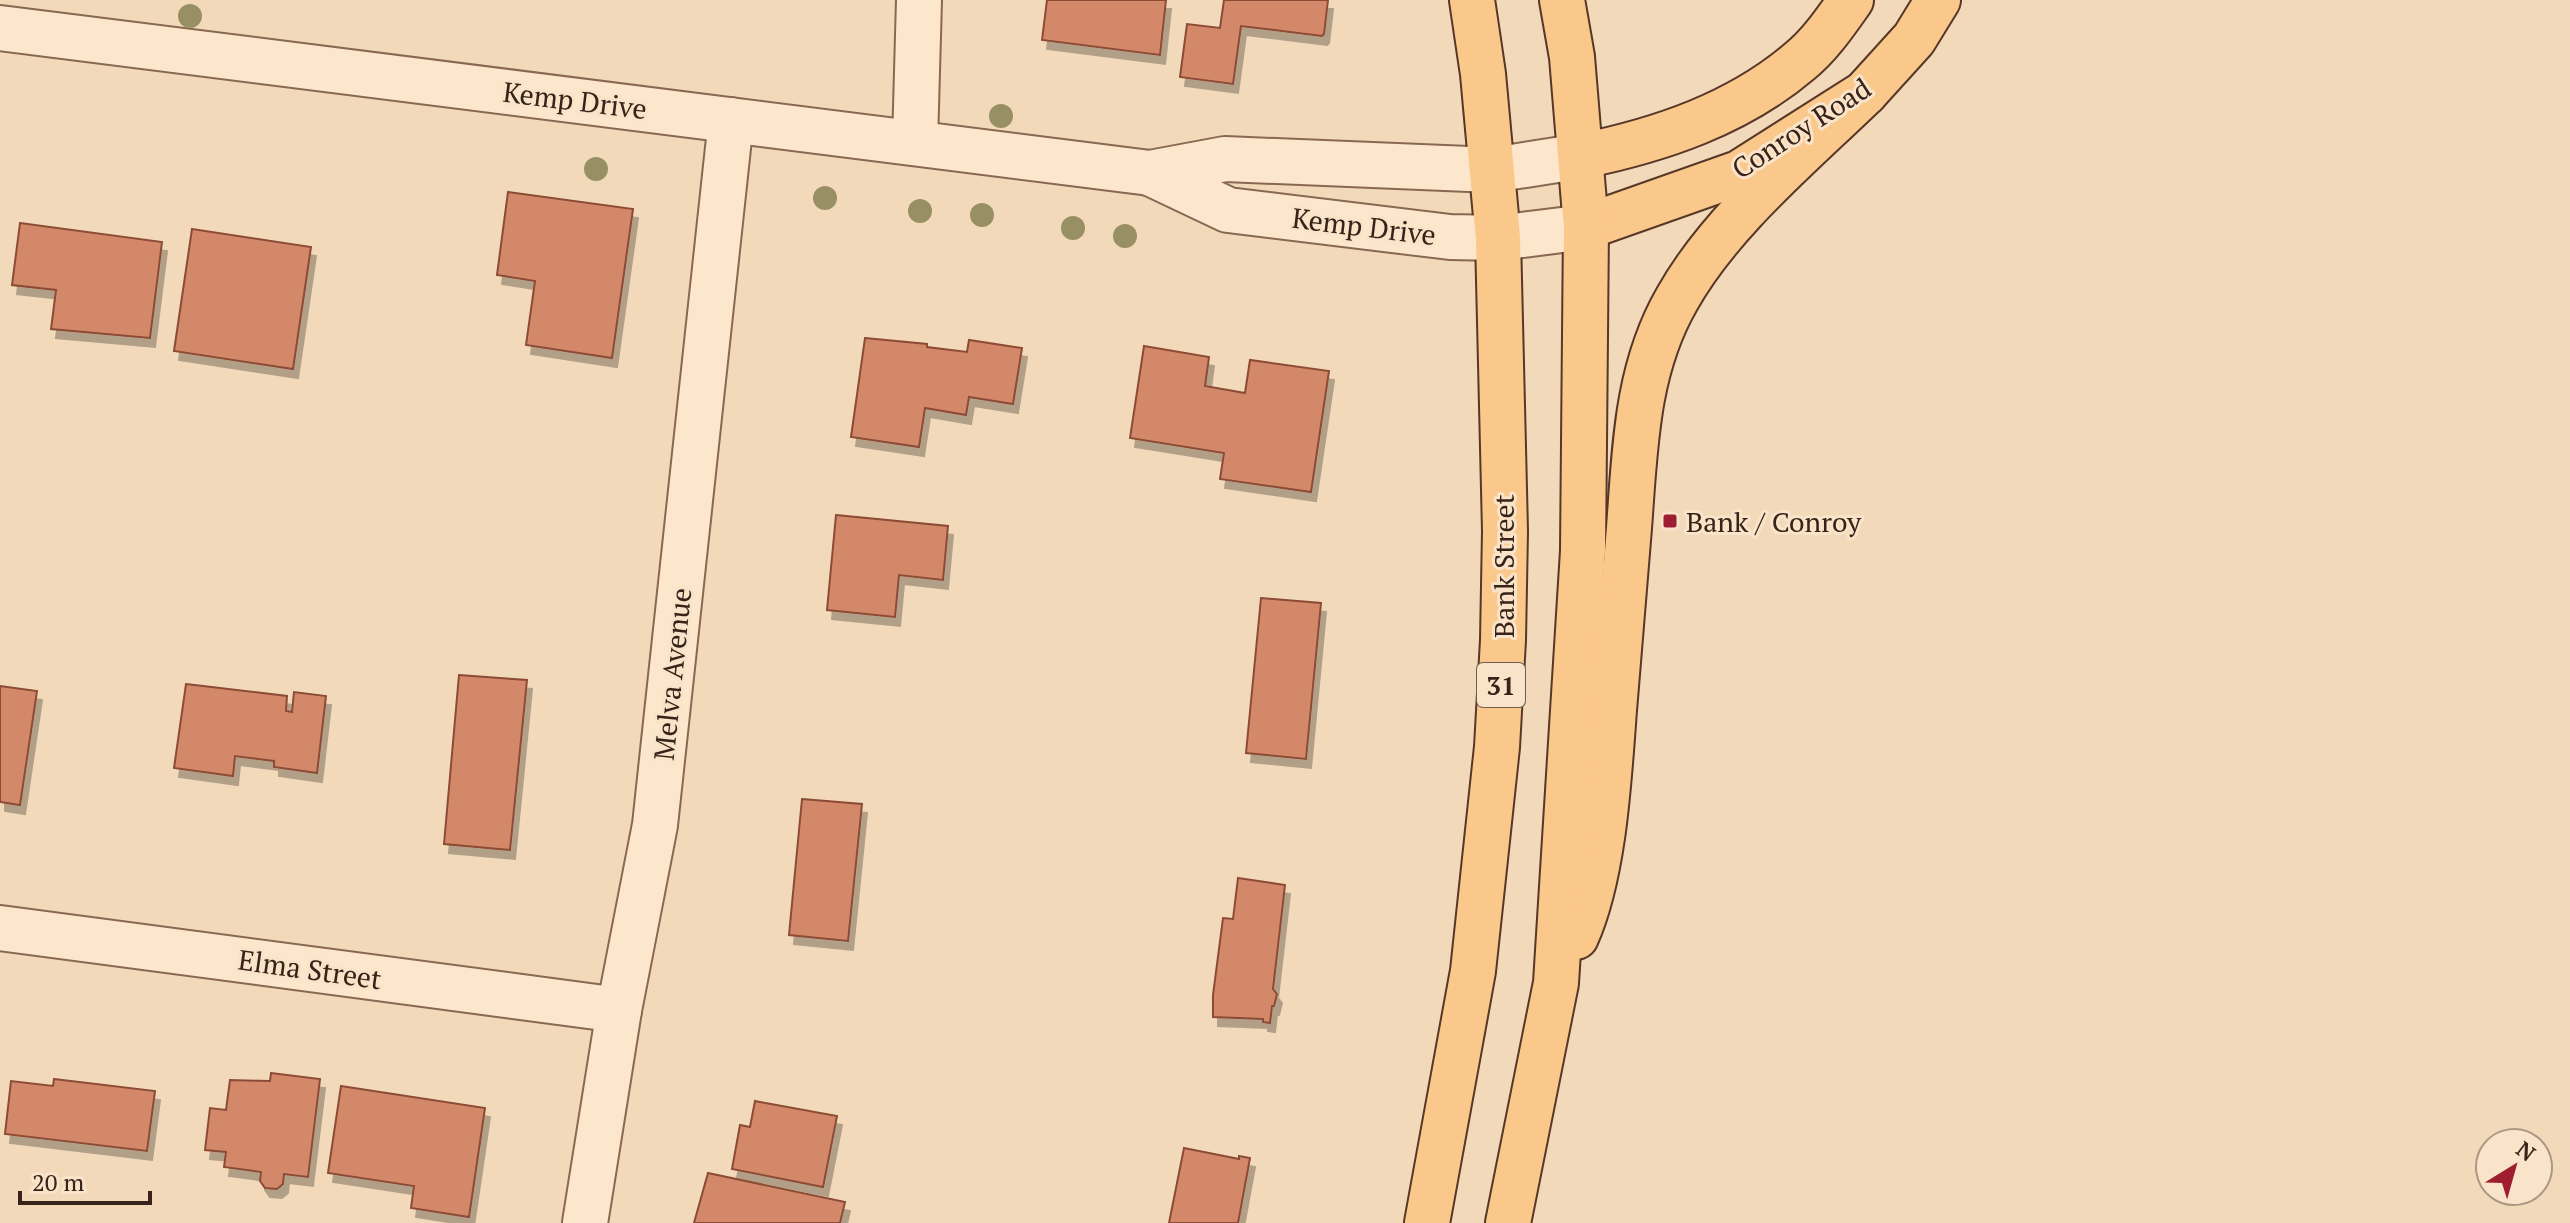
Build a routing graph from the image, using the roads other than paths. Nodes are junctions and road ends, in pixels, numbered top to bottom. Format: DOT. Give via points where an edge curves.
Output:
graph roads {
  1 [pos="919,0"];
  2 [pos="1472,0"];
  3 [pos="1562,0"];
  4 [pos="1851,0"];
  5 [pos="1938,0"];
  6 [pos="0,28"];
  7 [pos="1865,93"];
  8 [pos="731,120"];
  9 [pos="915,143"];
  10 [pos="1582,156"];
  11 [pos="1493,170"];
  12 [pos="1150,173"];
  13 [pos="1586,227"];
  14 [pos="1498,238"];
  15 [pos="0,928"];
  16 [pos="1556,983"];
  17 [pos="619,1010"];
  18 [pos="585,1223"];
  19 [pos="1427,1223"];
  20 [pos="1508,1223"];
  1 -- 9 [label="street"];
  2 -- 11 [label="main road, Bank Street / 31"];
  3 -- 10 [label="main road"];
  4 -- 10 [label="main road, Conroy Road" via="1801,61 1734,105 1634,145"];
  5 -- 7 [label="main road, Conroy Road" via="1914,39"];
  6 -- 8 [label="street, Kemp Drive"];
  7 -- 13 [label="main road, Conroy Road" via="1739,173"];
  7 -- 16 [label="main road" via="1733,221 1677,297 1655,347 1638,410 1607,793 1582,923"];
  8 -- 9 [label="street, Kemp Drive"];
  8 -- 17 [label="street, Melva Avenue" via="655,825"];
  9 -- 12 [label="street, Kemp Drive"];
  10 -- 11 [label="street, Kemp Drive"];
  10 -- 13 [label="main road"];
  11 -- 12 [label="street, Kemp Drive" via="1225,159"];
  11 -- 14 [label="main road, Bank Street / 31"];
  12 -- 14 [label="street, Kemp Drive" via="1228,210"];
  13 -- 14 [label="street, Kemp Drive"];
  13 -- 16 [label="main road" via="1583,551"];
  14 -- 19 [label="main road, Bank Street / 31" via="1505,531 1497,747 1473,971"];
  15 -- 17 [label="street, Elma Street"];
  16 -- 20 [label="main road"];
  17 -- 18 [label="street, Melva Avenue"];
}
